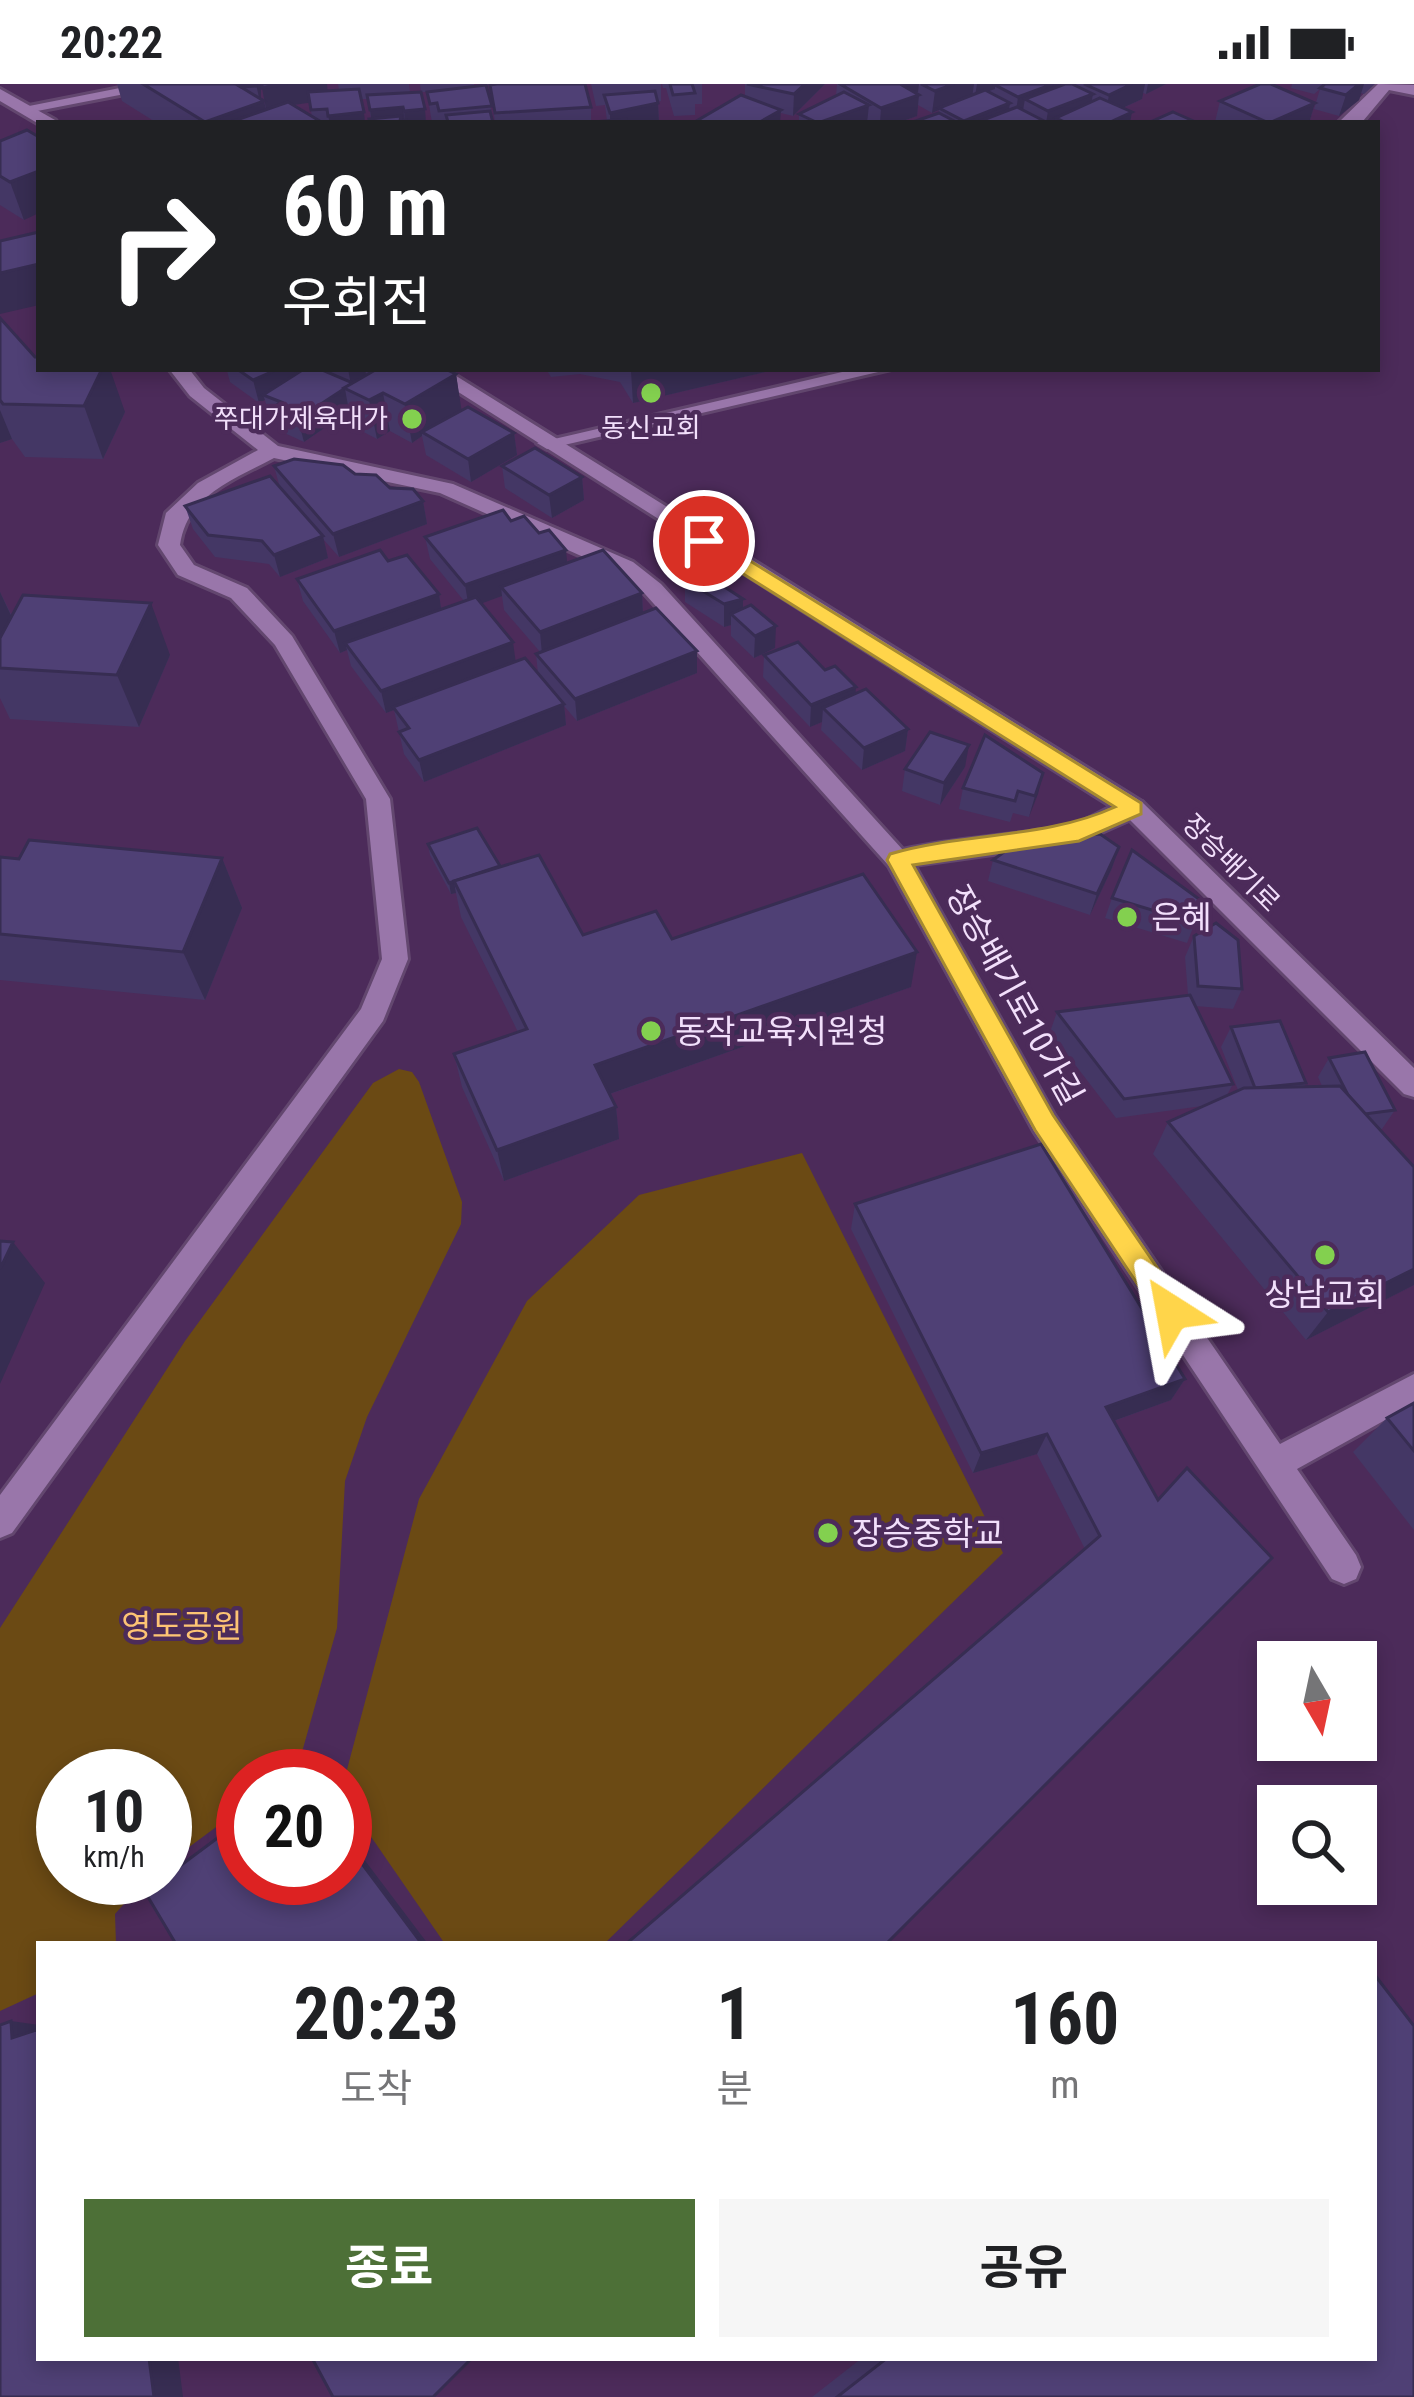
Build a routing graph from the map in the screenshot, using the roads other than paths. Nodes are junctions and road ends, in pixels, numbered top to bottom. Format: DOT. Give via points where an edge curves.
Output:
graph roads {
  1 [pos="168,84"];
  2 [pos="1414,90"];
  3 [pos="0,94"];
  4 [pos="27,108"];
  5 [pos="45,120"];
  6 [pos="1353,120"];
  7 [pos="182,372"];
  8 [pos="438,372"];
  9 [pos="866,372"];
  10 [pos="547,443"];
  11 [pos="271,451"];
  12 [pos="1133,808"];
  13 [pos="898,860"];
  14 [pos="1414,1086"];
  15 [pos="1414,1388"];
  16 [pos="1274,1464"];
  17 [pos="0,1522"];
  18 [pos="1344,1567"];
  1 -- 4 [label="main road"];
  2 -- 6 [label="main road" via="1385,86"];
  3 -- 4 [label="main road"];
  4 -- 5 [label="main road"];
  7 -- 11 [label="main road, 장승배기로10가길"];
  8 -- 10 [label="main road, 장승배기로"];
  9 -- 10 [label="main road"];
  10 -- 12 [label="main road, 장승배기로"];
  11 -- 13 [label="main road, 장승배기로10가길" via="446,488 625,567"];
  11 -- 17 [label="main road" via="205,487 173,518 169,545 186,570 239,593 284,640 378,799 395,959 373,1014"];
  12 -- 13 [label="main road" via="1079,833"];
  12 -- 14 [label="main road, 장승배기로"];
  13 -- 16 [label="main road, 장승배기로10가길" via="1044,1123"];
  15 -- 16 [label="main road"];
  16 -- 18 [label="main road, 장승배기로10가길"];
}
